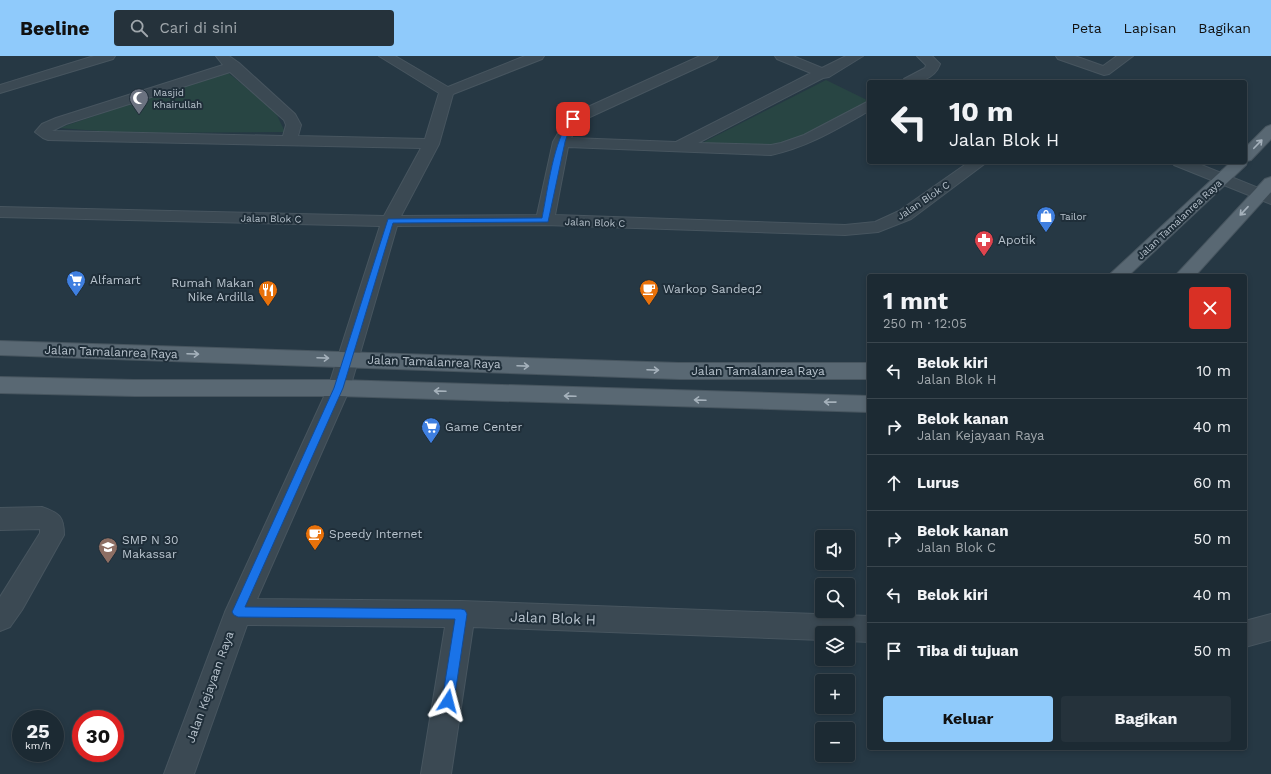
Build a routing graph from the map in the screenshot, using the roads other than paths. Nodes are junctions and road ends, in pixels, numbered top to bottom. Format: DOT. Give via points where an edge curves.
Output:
graph roads {
  1 [pos="108,56"];
  2 [pos="221,56"];
  3 [pos="386,56"];
  4 [pos="537,56"];
  5 [pos="711,56"];
  6 [pos="782,56"];
  7 [pos="856,56"];
  8 [pos="924,56"];
  9 [pos="1063,56"];
  10 [pos="1126,56"];
  11 [pos="234,66"];
  12 [pos="1104,71"];
  13 [pos="824,74"];
  14 [pos="913,80"];
  15 [pos="1092,80"];
  16 [pos="0,89"];
  17 [pos="447,92"];
  18 [pos="867,106"];
  19 [pos="1271,130"];
  20 [pos="289,140"];
  21 [pos="561,142"];
  22 [pos="431,144"];
  23 [pos="680,145"];
  24 [pos="1247,155"];
  25 [pos="976,164"];
  26 [pos="1185,164"];
  27 [pos="1238,164"];
  28 [pos="1222,180"];
  29 [pos="1271,182"];
  30 [pos="1265,197"];
  31 [pos="0,212"];
  32 [pos="545,220"];
  33 [pos="390,221"];
  34 [pos="1119,274"];
  35 [pos="1186,274"];
  36 [pos="4,353"];
  37 [pos="348,359"];
  38 [pos="867,371"];
  39 [pos="0,385"];
  40 [pos="339,388"];
  41 [pos="867,404"];
  42 [pos="0,519"];
  43 [pos="238,612"];
  44 [pos="461,614"];
  45 [pos="0,618"];
  46 [pos="1271,627"];
  47 [pos="867,629"];
  48 [pos="1247,633"];
  49 [pos="179,774"];
  50 [pos="436,774"];
  1 -- 16 [label="street"];
  2 -- 11 [label="street"];
  3 -- 17 [label="street"];
  4 -- 17 [label="street"];
  5 -- 21 [label="street" via="573,119"];
  6 -- 13 [label="street"];
  7 -- 13 [label="street"];
  8 -- 14 [label="street" via="933,64 931,70"];
  9 -- 12 [label="street"];
  10 -- 12 [label="street"];
  11 -- 20 [label="street" via="293,121 294,127"];
  11 -- 20 [label="street" via="61,121 47,127 43,132 48,135"];
  12 -- 15 [label="street"];
  13 -- 23 [label="street"];
  17 -- 22 [label="street, Jalan Kejayaan Raya"];
  18 -- 23 [label="street" via="807,140 782,148 760,151"];
  24 -- 19 [label="main road, one-way"];
  20 -- 22 [label="street"];
  21 -- 23 [label="street"];
  21 -- 32 [label="street"];
  22 -- 33 [label="street, Jalan Kejayaan Raya"];
  25 -- 32 [label="street, Jalan Blok C" via="905,215 878,227 845,230"];
  26 -- 28 [label="street"];
  27 -- 28 [label="main road, Jalan Tamalanrea Raya"];
  28 -- 30 [label="street"];
  28 -- 34 [label="main road, Jalan Tamalanrea Raya"];
  29 -- 30 [label="main road"];
  30 -- 35 [label="main road, one-way"];
  31 -- 33 [label="street, Jalan Blok C"];
  32 -- 33 [label="street, Jalan Blok C"];
  33 -- 37 [label="street, Jalan Kejayaan Raya"];
  36 -- 37 [label="main road, Jalan Tamalanrea Raya, one-way"];
  37 -- 38 [label="main road, Jalan Tamalanrea Raya, one-way" via="679,371"];
  37 -- 40 [label="street, Jalan Kejayaan Raya"];
  39 -- 40 [label="main road"];
  41 -- 40 [label="main road, one-way"];
  40 -- 43 [label="street, Jalan Kejayaan Raya"];
  42 -- 45 [label="street" via="42,518 52,524 53,530 17,594"];
  43 -- 44 [label="street, Jalan Blok H"];
  43 -- 49 [label="street, Jalan Kejayaan Raya"];
  44 -- 47 [label="street, Jalan Blok H"];
  44 -- 50 [label="street"];
  46 -- 48 [label="street"];
}
